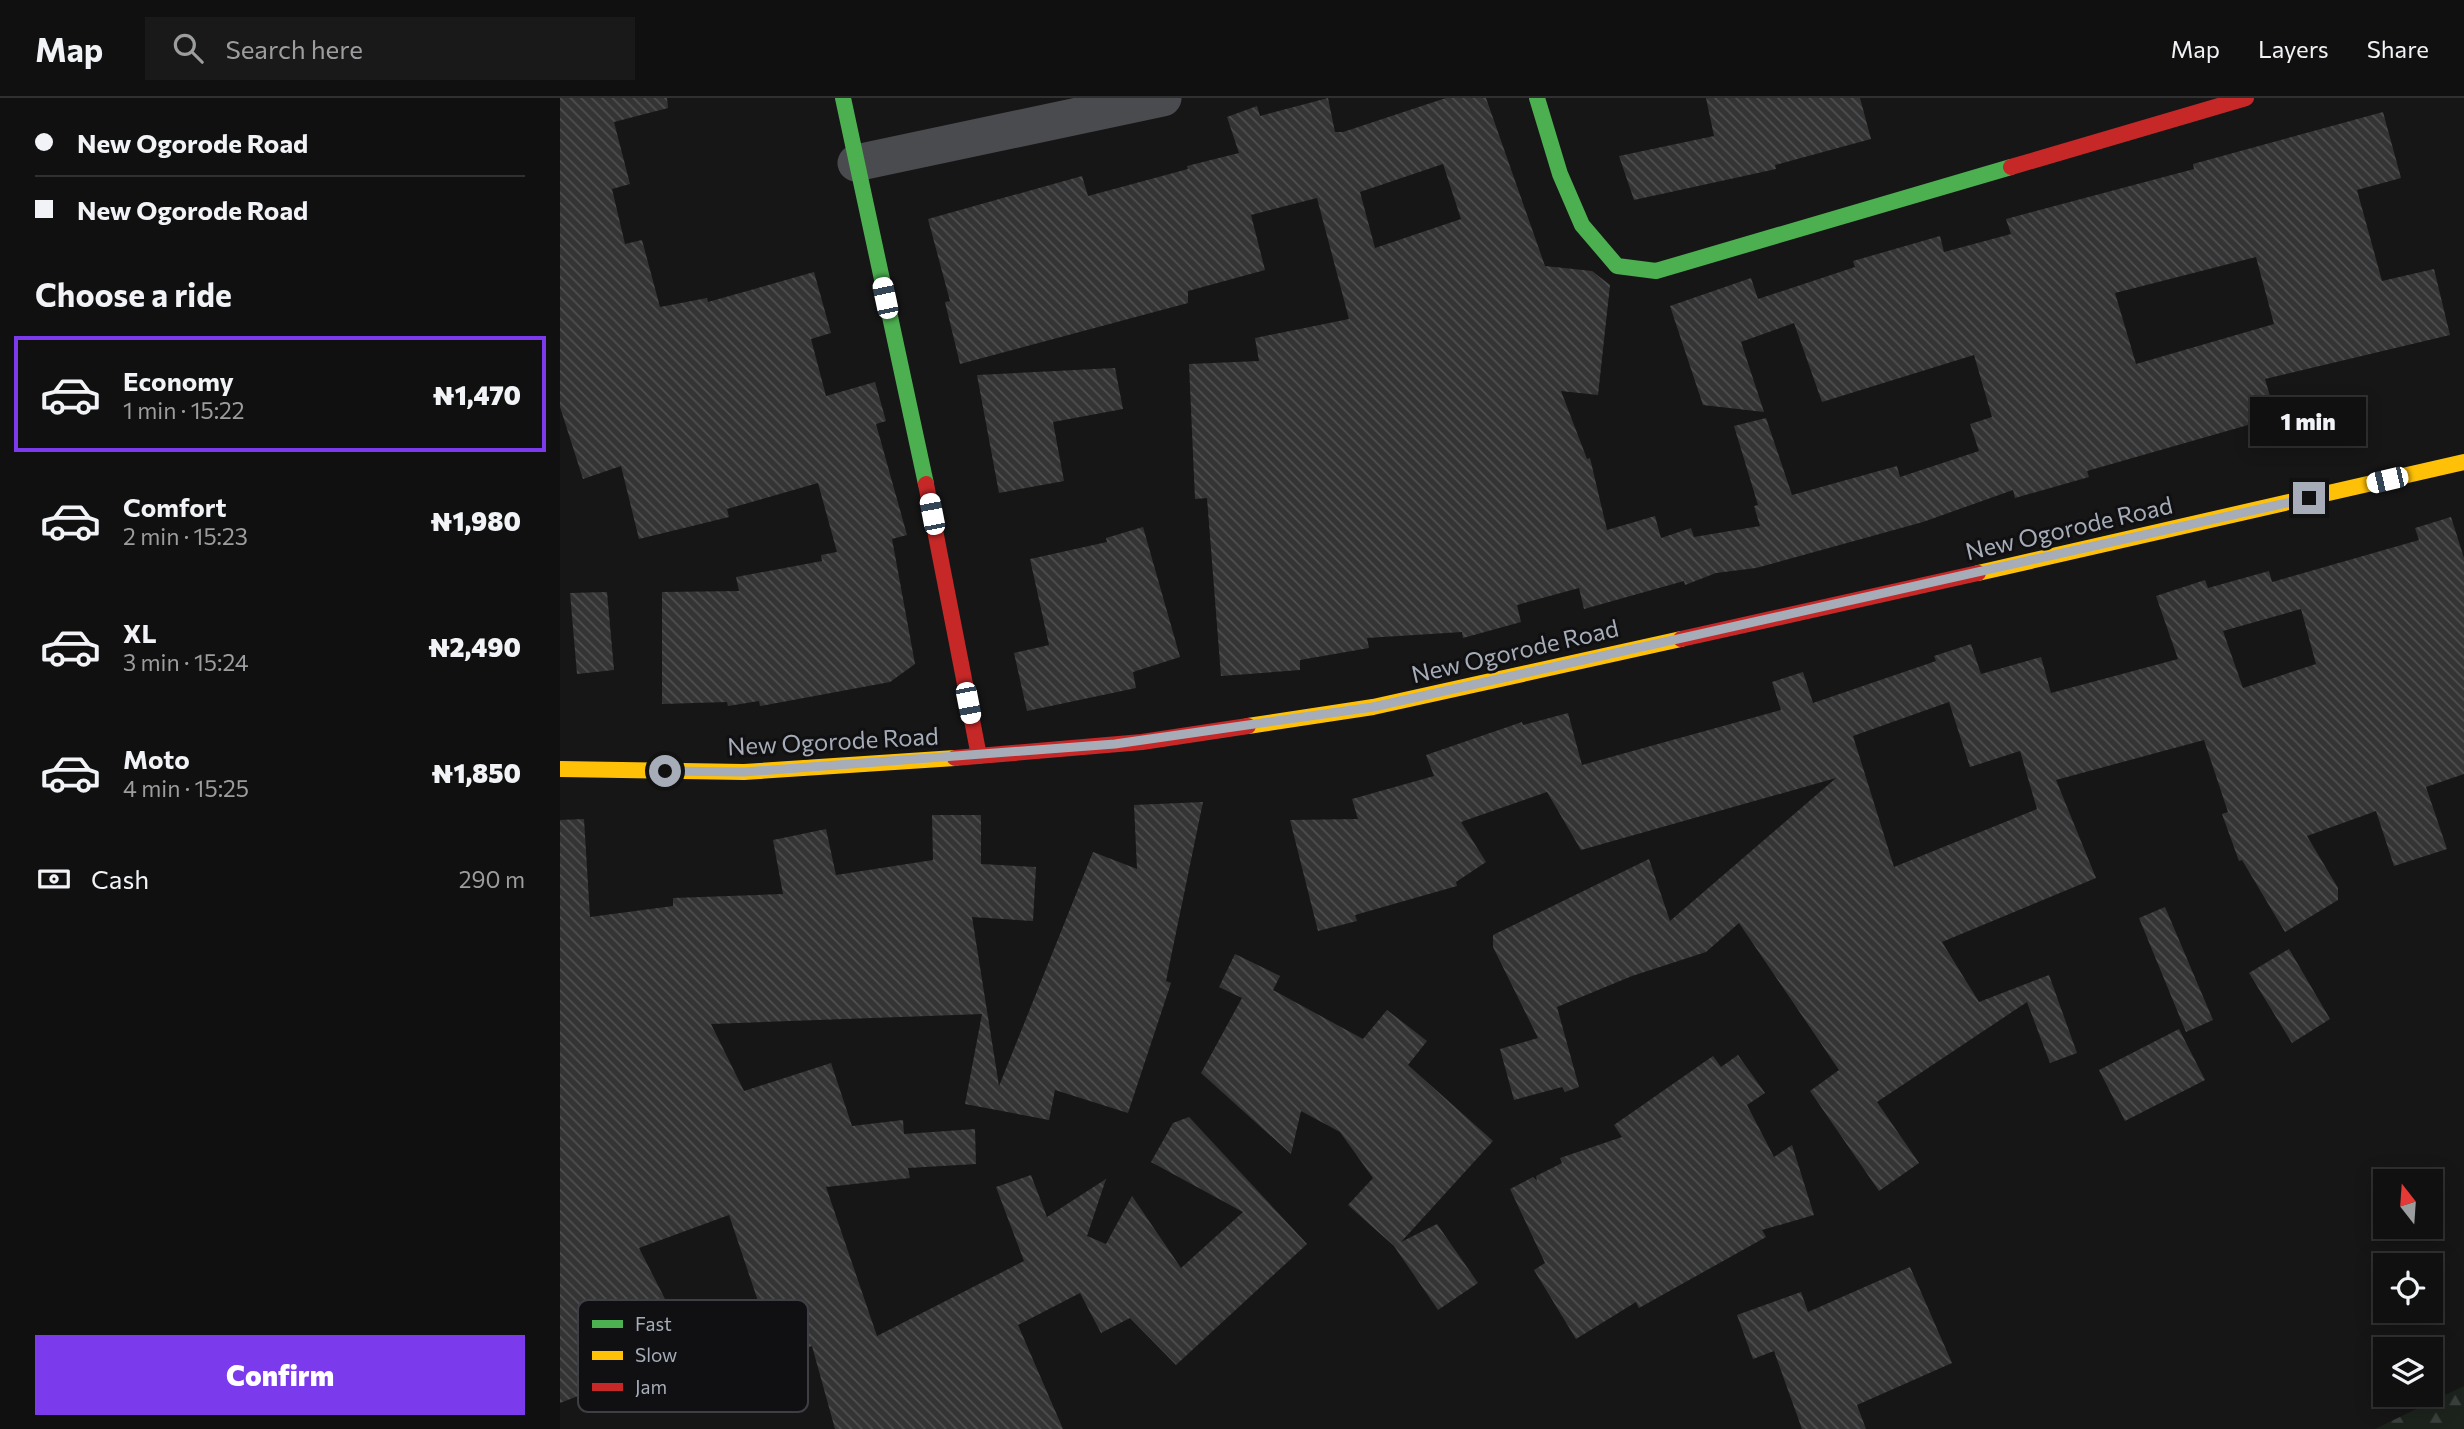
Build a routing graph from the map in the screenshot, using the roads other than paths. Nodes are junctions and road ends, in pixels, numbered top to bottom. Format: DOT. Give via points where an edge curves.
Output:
graph roads {
  1 [pos="844,98"];
  2 [pos="1163,98"];
  3 [pos="1537,98"];
  4 [pos="2246,98"];
  5 [pos="856,163"];
  6 [pos="2464,462"];
  7 [pos="979,756"];
  8 [pos="560,769"];
  1 -- 5 [label="street"];
  2 -- 5 [label="street"];
  3 -- 4 [label="street" via="1560,174 1582,225 1617,266 1656,271"];
  5 -- 7 [label="street" via="927,487"];
  6 -- 7 [label="street, New Ogorode Road" via="1373,707 1142,742"];
  7 -- 8 [label="street, New Ogorode Road" via="744,772"];
}
